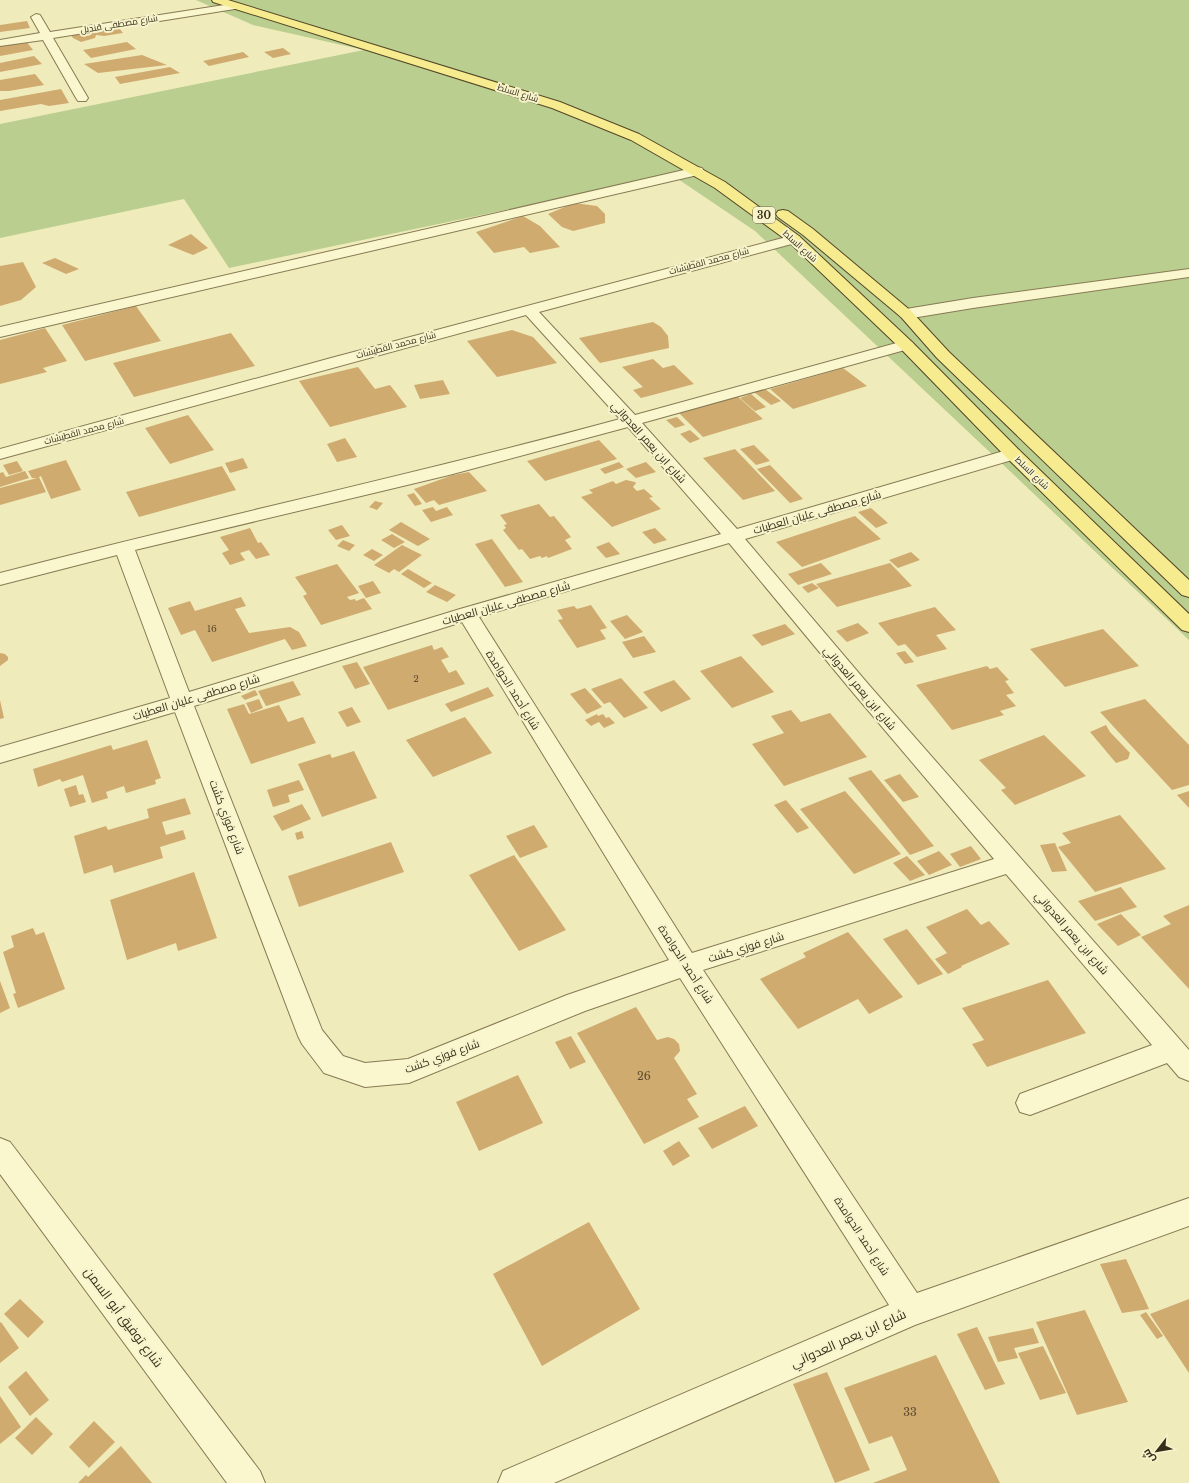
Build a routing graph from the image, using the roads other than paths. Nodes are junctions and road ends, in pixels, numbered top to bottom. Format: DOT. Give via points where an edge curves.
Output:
graph roads {
  1 [pos="217,0"];
  2 [pos="240,3"];
  3 [pos="36,16"];
  4 [pos="46,35"];
  5 [pos="0,43"];
  6 [pos="82,98"];
  7 [pos="697,171"];
  8 [pos="794,239"];
  9 [pos="1189,273"];
  10 [pos="1169,276"];
  11 [pos="1184,287"];
  12 [pos="529,310"];
  13 [pos="906,314"];
  14 [pos="0,332"];
  15 [pos="906,345"];
  16 [pos="631,421"];
  17 [pos="0,454"];
  18 [pos="1013,454"];
  19 [pos="733,536"];
  20 [pos="124,547"];
  21 [pos="0,579"];
  22 [pos="1189,591"];
  23 [pos="466,614"];
  24 [pos="1189,625"];
  25 [pos="182,702"];
  26 [pos="0,755"];
  27 [pos="1011,863"];
  28 [pos="686,965"];
  29 [pos="1181,1059"];
  30 [pos="1030,1103"];
  31 [pos="0,1151"];
  32 [pos="1189,1212"];
  33 [pos="911,1311"];
  34 [pos="248,1483"];
  35 [pos="516,1483"];
  1 -- 2 [label="main road, شارع السلط / 30"];
  2 -- 4 [label="street, شارع مصطفى قنديل"];
  2 -- 7 [label="main road, شارع السلط / 30" via="556,105 634,137"];
  2 -- 13 [label="main road, شارع السلط / 30" via="474,69 611,116 702,161 762,199 808,232"];
  3 -- 4 [label="street"];
  4 -- 5 [label="street, شارع مصطفى قنديل"];
  4 -- 6 [label="street"];
  7 -- 8 [label="main road, شارع السلط / 30" via="752,207"];
  7 -- 14 [label="street"];
  8 -- 12 [label="street, شارع محمد القطيشات"];
  8 -- 15 [label="main road, شارع السلط / 30"];
  9 -- 10 [label="street"];
  10 -- 11 [label="street"];
  10 -- 13 [label="street"];
  12 -- 16 [label="street, شارع ابن يعمر العدواني"];
  12 -- 17 [label="street, شارع محمد القطيشات"];
  13 -- 22 [label="main road, شارع السلط / 30" via="943,355"];
  15 -- 16 [label="street"];
  15 -- 18 [label="main road, شارع السلط / 30"];
  16 -- 19 [label="street, شارع ابن يعمر العدواني"];
  16 -- 20 [label="street" via="443,471"];
  18 -- 19 [label="street, شارع مصطفى عليان العطيات"];
  18 -- 24 [label="main road, شارع السلط / 30"];
  19 -- 23 [label="street, شارع مصطفى عليان العطيات"];
  19 -- 27 [label="street, شارع ابن يعمر العدواني"];
  20 -- 21 [label="street"];
  20 -- 25 [label="street, شارع فوزي كشت"];
  23 -- 25 [label="street, شارع مصطفى عليان العطيات"];
  23 -- 28 [label="street, شارع أحمد الحوامدة"];
  25 -- 26 [label="street, شارع مصطفى عليان العطيات"];
  25 -- 28 [label="street, شارع فوزي كشت" via="311,1036 334,1065 365,1075 409,1071 576,1003"];
  27 -- 28 [label="street, شارع فوزي كشت"];
  27 -- 29 [label="street, شارع ابن يعمر العدواني"];
  28 -- 33 [label="street, شارع أحمد الحوامدة"];
  29 -- 30 [label="street"];
  31 -- 34 [label="street, شارع توفيق أبو السمن"];
  32 -- 33 [label="street, شارع ابن يعمر العدواني"];
  33 -- 35 [label="street, شارع ابن يعمر العدواني"];
}
